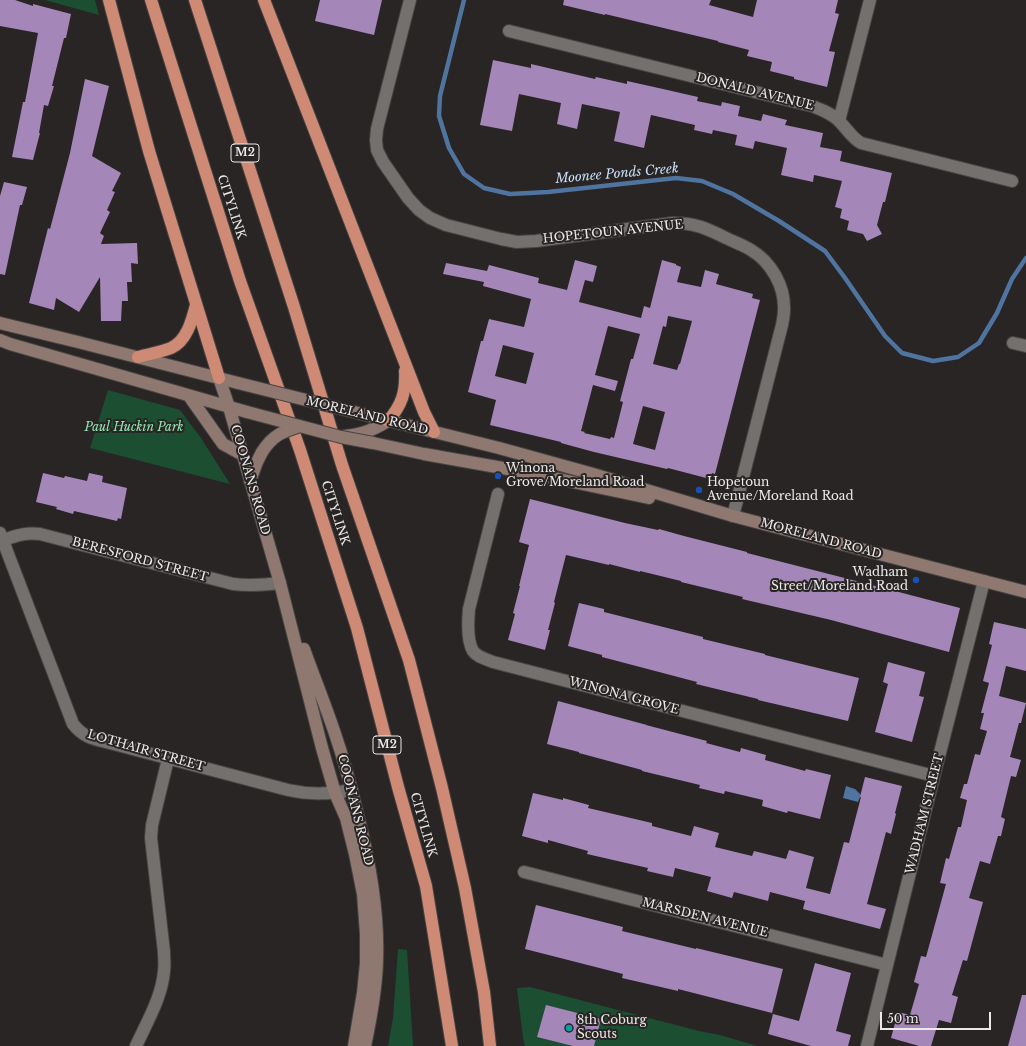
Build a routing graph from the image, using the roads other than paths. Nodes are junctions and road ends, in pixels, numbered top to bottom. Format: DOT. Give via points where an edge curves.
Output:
graph roads {
  1 [pos="109,0"];
  2 [pos="151,0"];
  3 [pos="195,0"];
  4 [pos="264,0"];
  5 [pos="410,0"];
  6 [pos="870,0"];
  7 [pos="509,31"];
  8 [pos="839,121"];
  9 [pos="1012,181"];
  10 [pos="196,304"];
  11 [pos="0,323"];
  12 [pos="0,340"];
  13 [pos="397,341"];
  14 [pos="1013,343"];
  15 [pos="1026,346"];
  16 [pos="138,357"];
  17 [pos="219,378"];
  18 [pos="189,396"];
  19 [pos="230,407"];
  20 [pos="388,421"];
  21 [pos="373,423"];
  22 [pos="300,426"];
  23 [pos="434,432"];
  24 [pos="341,437"];
  25 [pos="243,455"];
  26 [pos="250,481"];
  27 [pos="498,494"];
  28 [pos="733,516"];
  29 [pos="1,537"];
  30 [pos="984,581"];
  31 [pos="280,583"];
  32 [pos="1026,592"];
  33 [pos="168,759"];
  34 [pos="934,776"];
  35 [pos="352,790"];
  36 [pos="335,793"];
  37 [pos="524,872"];
  38 [pos="887,965"];
  39 [pos="136,1046"];
  40 [pos="354,1046"];
  41 [pos="364,1046"];
  42 [pos="452,1046"];
  43 [pos="490,1046"];
  44 [pos="867,1046"];
  1 -- 10 [label="highway" via="149,151"];
  2 -- 42 [label="highway, CITYLINK / M2" via="240,281 300,450 357,628 426,886"];
  3 -- 43 [label="highway, CITYLINK / M2" via="342,465 409,660 465,888 484,992"];
  4 -- 13 [label="highway"];
  5 -- 28 [label="street, HOPETOUN AVENUE" via="376,140 377,150 383,162 419,210 446,225 517,242 673,223 693,224 751,250 761,257 778,279 784,309 782,325"];
  6 -- 8 [label="street"];
  7 -- 8 [label="street, DONALD AVENUE" via="812,106"];
  8 -- 9 [label="street, DONALD AVENUE" via="861,143"];
  10 -- 16 [label="highway" via="192,321 179,343 166,350"];
  10 -- 17 [label="highway"];
  11 -- 16 [label="main road, MORELAND ROAD"];
  12 -- 18 [label="main road, MORELAND ROAD"];
  13 -- 20 [label="highway" via="406,380 401,402 396,413"];
  13 -- 23 [label="highway"];
  14 -- 15 [label="street"];
  16 -- 17 [label="main road, MORELAND ROAD"];
  17 -- 19 [label="main road, COONANS ROAD"];
  17 -- 21 [label="main road, MORELAND ROAD, bridge"];
  18 -- 19 [label="main road, MORELAND ROAD"];
  18 -- 25 [label="main road" via="223,444"];
  19 -- 22 [label="main road, MORELAND ROAD, bridge"];
  19 -- 25 [label="main road, COONANS ROAD"];
  20 -- 21 [label="main road, MORELAND ROAD"];
  20 -- 23 [label="main road, MORELAND ROAD"];
  21 -- 24 [label="main road" via="361,434"];
  22 -- 24 [label="main road, MORELAND ROAD, bridge"];
  22 -- 26 [label="main road, bridge" via="274,437 262,452"];
  23 -- 28 [label="main road, MORELAND ROAD" via="593,474"];
  24 -- 28 [label="main road, MORELAND ROAD, bridge" via="525,472"];
  25 -- 26 [label="main road, COONANS ROAD"];
  26 -- 31 [label="main road, COONANS ROAD"];
  27 -- 34 [label="street, WINONA GROVE" via="468,620 470,642 477,655 493,662"];
  28 -- 30 [label="main road, MORELAND ROAD"];
  29 -- 31 [label="street, BERESFORD STREET" via="40,534 233,584"];
  29 -- 33 [label="street, LOTHAIR STREET" via="76,728 85,736"];
  30 -- 32 [label="main road, MORELAND ROAD"];
  30 -- 34 [label="street, WADHAM STREET"];
  31 -- 35 [label="main road, COONANS ROAD" via="338,742"];
  31 -- 36 [label="main road, COONANS ROAD"];
  33 -- 36 [label="street, LOTHAIR STREET" via="302,793"];
  33 -- 39 [label="street" via="151,838 164,970 155,1003"];
  34 -- 38 [label="street, WADHAM STREET"];
  35 -- 36 [label="street, LOTHAIR STREET"];
  35 -- 41 [label="main road, COONANS ROAD" via="367,851 376,922 377,962"];
  36 -- 40 [label="main road, COONANS ROAD" via="346,818 363,894 366,962"];
  37 -- 38 [label="street, MARSDEN AVENUE"];
  38 -- 44 [label="street, WADHAM STREET"];
}
